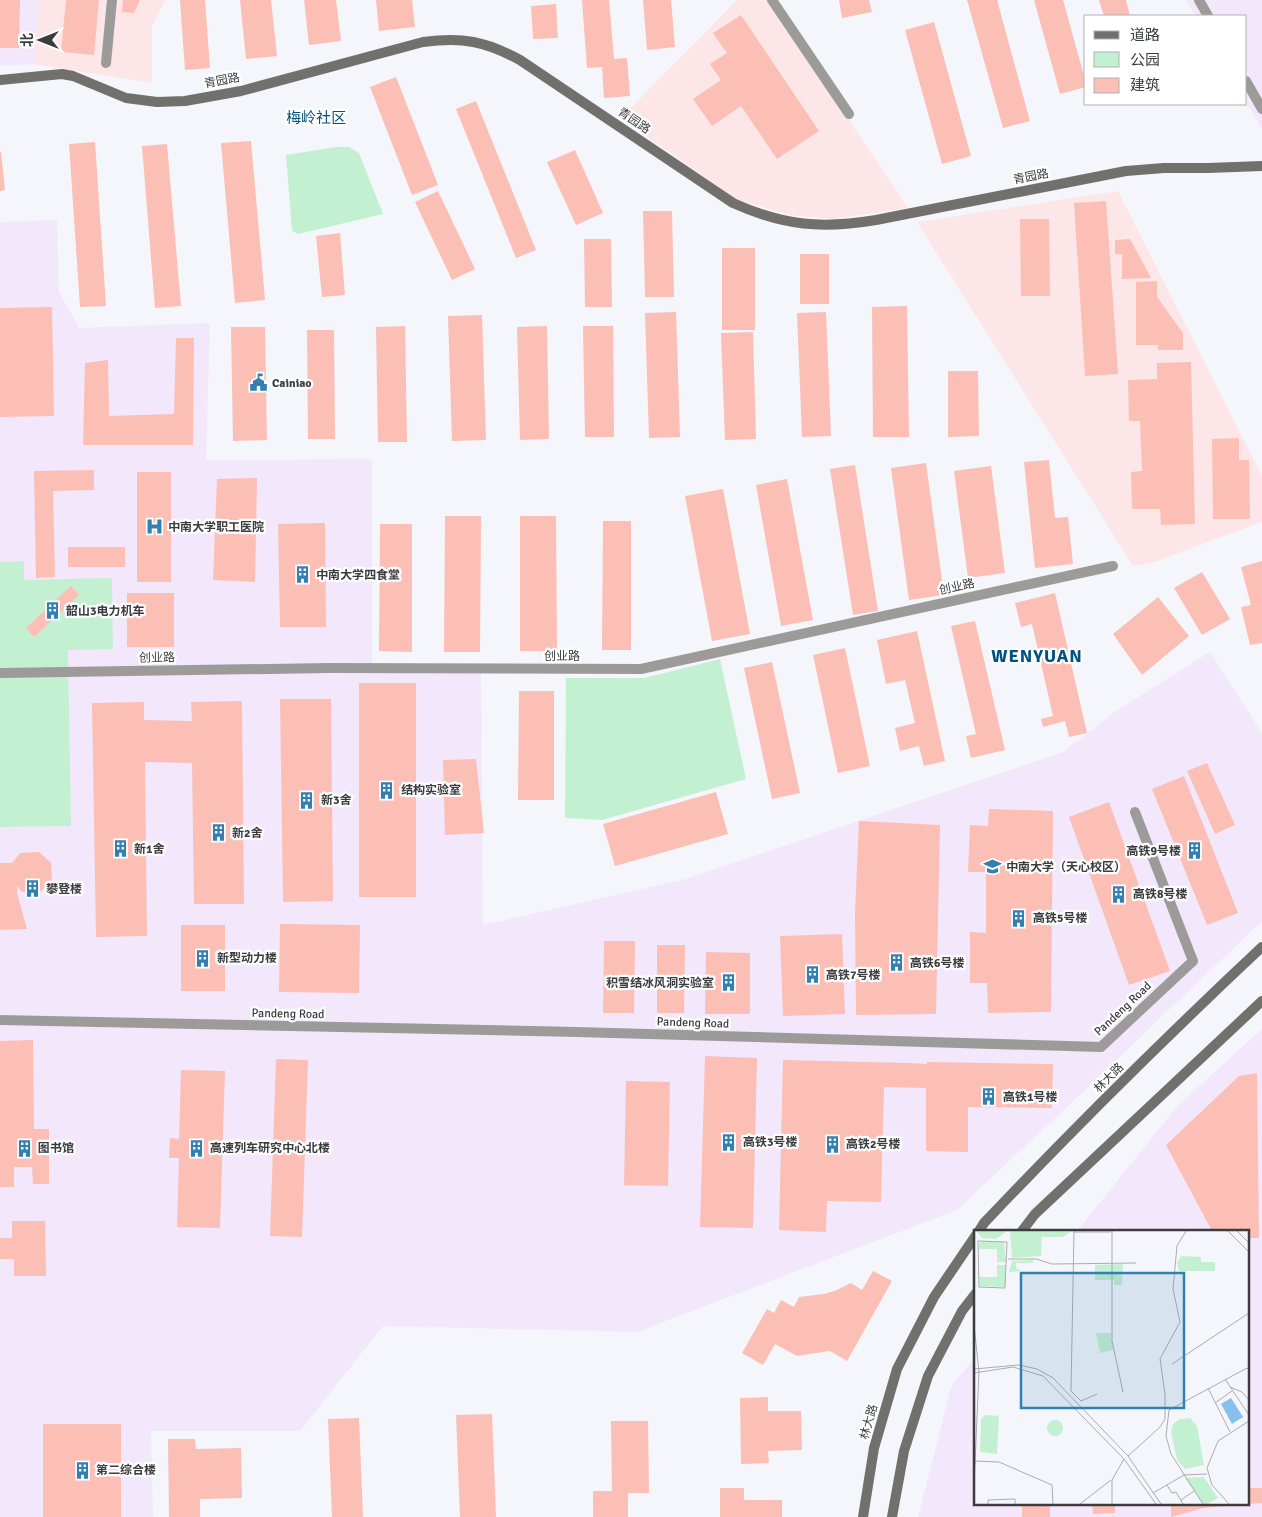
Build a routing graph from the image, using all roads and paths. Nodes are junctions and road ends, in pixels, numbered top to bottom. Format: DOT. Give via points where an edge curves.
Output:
graph roads {
  1 [pos="112,0"];
  2 [pos="772,0"];
  3 [pos="1199,0"];
  4 [pos="1207,15"];
  5 [pos="106,63"];
  6 [pos="0,80"];
  7 [pos="1247,83"];
  8 [pos="1262,109"];
  9 [pos="849,114"];
  10 [pos="1262,166"];
  11 [pos="1113,566"];
  12 [pos="0,672"];
  13 [pos="1135,812"];
  14 [pos="1262,947"];
  15 [pos="1262,1001"];
  16 [pos="0,1020"];
  17 [pos="980,1230"];
  18 [pos="1023,1230"];
  19 [pos="974,1238"];
  20 [pos="974,1296"];
  21 [pos="863,1517"];
  22 [pos="892,1517"];
  1 -- 5 [label="street"];
  2 -- 9 [label="street"];
  3 -- 4 [label="street"];
  6 -- 10 [label="street, 青园路" via="62,74 126,98 185,101 241,91 423,42 462,39 500,49 520,60 733,203 777,220 824,226 876,220 1126,171"];
  7 -- 8 [label="street"];
  11 -- 12 [label="street, 创业路" via="641,669"];
  13 -- 16 [label="street, Pandeng Road" via="1192,961 1101,1046"];
  14 -- 17 [label="street, 林大路" via="1036,1168"];
  15 -- 18 [label="street" via="1035,1214"];
  19 -- 21 [label="street, 林大路" via="934,1298 897,1369 874,1448"];
  20 -- 22 [label="street" via="962,1311 928,1376 904,1451"];
}
